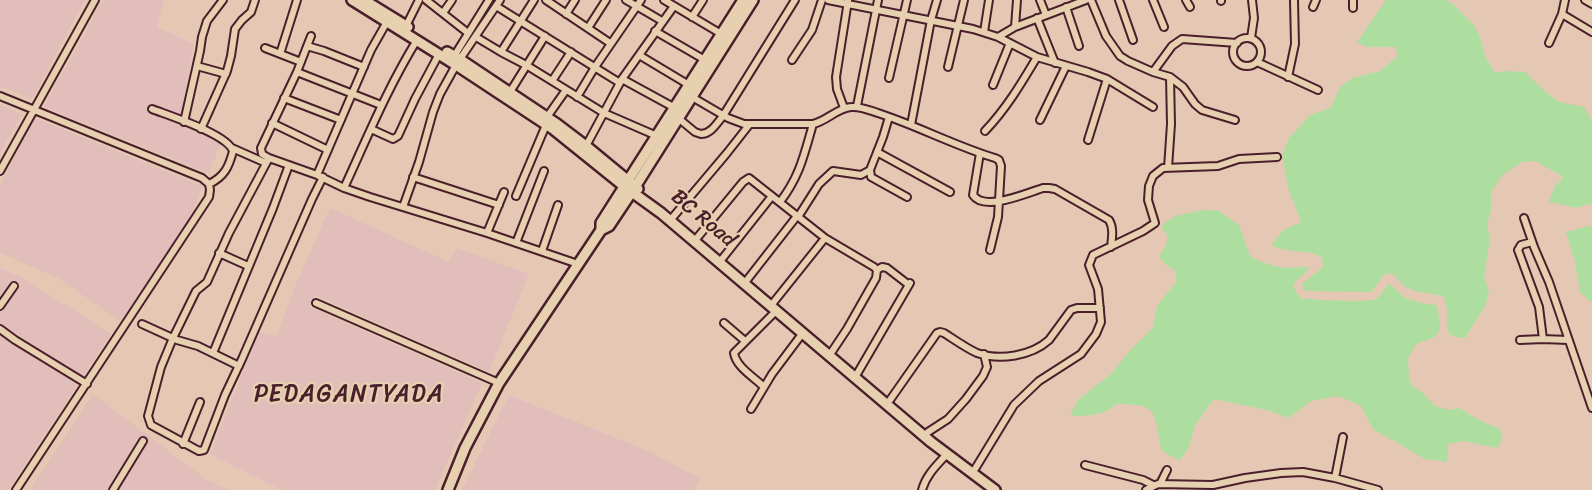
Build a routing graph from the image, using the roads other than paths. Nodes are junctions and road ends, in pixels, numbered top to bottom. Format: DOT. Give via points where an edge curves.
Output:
graph roads {
  1 [pos="95,0"];
  2 [pos="223,0"];
  3 [pos="255,0"];
  4 [pos="297,0"];
  5 [pos="352,0"];
  6 [pos="364,0"];
  7 [pos="419,0"];
  8 [pos="426,0"];
  9 [pos="452,0"];
  10 [pos="534,0"];
  11 [pos="546,0"];
  12 [pos="575,0"];
  13 [pos="606,0"];
  14 [pos="626,0"];
  15 [pos="641,0"];
  16 [pos="703,0"];
  17 [pos="753,0"];
  18 [pos="795,0"];
  19 [pos="822,0"];
  20 [pos="828,0"];
  21 [pos="878,0"];
  22 [pos="907,0"];
  23 [pos="937,0"];
  24 [pos="964,0"];
  25 [pos="989,0"];
  26 [pos="1017,0"];
  27 [pos="1040,0"];
  28 [pos="1086,0"];
  29 [pos="1091,0"];
  30 [pos="1119,0"];
  31 [pos="1153,0"];
  32 [pos="1186,0"];
  33 [pos="1252,0"];
  34 [pos="1294,0"];
  35 [pos="1316,0"];
  36 [pos="1353,0"];
  37 [pos="1565,0"];
  38 [pos="1585,0"];
  39 [pos="486,1"];
  40 [pos="666,1"];
  41 [pos="739,1"];
  42 [pos="848,2"];
  43 [pos="1070,4"];
  44 [pos="1592,4"];
  45 [pos="496,5"];
  46 [pos="674,6"];
  47 [pos="636,7"];
  48 [pos="1190,7"];
  49 [pos="1313,7"];
  50 [pos="1353,8"];
  51 [pos="876,10"];
  52 [pos="443,13"];
  53 [pos="566,14"];
  54 [pos="1562,14"];
  55 [pos="903,15"];
  56 [pos="1046,15"];
  57 [pos="692,17"];
  58 [pos="1037,18"];
  59 [pos="389,19"];
  60 [pos="931,20"];
  61 [pos="520,21"];
  62 [pos="662,21"];
  63 [pos="958,25"];
  64 [pos="406,26"];
  65 [pos="1015,27"];
  66 [pos="1164,27"];
  67 [pos="588,28"];
  68 [pos="655,31"];
  69 [pos="984,32"];
  70 [pos="1592,32"];
  71 [pos="468,33"];
  72 [pos="311,36"];
  73 [pos="545,36"];
  74 [pos="476,37"];
  75 [pos="724,37"];
  76 [pos="998,37"];
  77 [pos="1251,38"];
  78 [pos="417,40"];
  79 [pos="1133,40"];
  80 [pos="610,43"];
  81 [pos="1010,43"];
  82 [pos="1237,43"];
  83 [pos="1549,43"];
  84 [pos="308,46"];
  85 [pos="1079,46"];
  86 [pos="265,48"];
  87 [pos="501,52"];
  88 [pos="571,52"];
  89 [pos="280,54"];
  90 [pos="439,54"];
  91 [pos="639,55"];
  92 [pos="1037,57"];
  93 [pos="455,60"];
  94 [pos="705,60"];
  95 [pos="792,60"];
  96 [pos="301,62"];
  97 [pos="1257,62"];
  98 [pos="1055,63"];
  99 [pos="526,65"];
  100 [pos="197,66"];
  101 [pos="1066,66"];
  102 [pos="364,67"];
  103 [pos="595,67"];
  104 [pos="948,67"];
  105 [pos="297,72"];
  106 [pos="1153,72"];
  107 [pos="226,74"];
  108 [pos="1288,76"];
  109 [pos="1170,77"];
  110 [pos="889,78"];
  111 [pos="1107,79"];
  112 [pos="552,81"];
  113 [pos="621,81"];
  114 [pos="689,85"];
  115 [pos="993,85"];
  116 [pos="566,90"];
  117 [pos="1318,90"];
  118 [pos="510,92"];
  119 [pos="353,94"];
  120 [pos="0,96"];
  121 [pos="577,97"];
  122 [pos="692,97"];
  123 [pos="284,98"];
  124 [pos="381,105"];
  125 [pos="857,106"];
  126 [pos="1153,107"];
  127 [pos="675,108"];
  128 [pos="844,108"];
  129 [pos="152,109"];
  130 [pos="34,110"];
  131 [pos="604,113"];
  132 [pos="723,116"];
  133 [pos="889,117"];
  134 [pos="678,118"];
  135 [pos="341,120"];
  136 [pos="1040,120"];
  137 [pos="1235,120"];
  138 [pos="547,121"];
  139 [pos="184,122"];
  140 [pos="272,123"];
  141 [pos="813,124"];
  142 [pos="749,125"];
  143 [pos="911,125"];
  144 [pos="201,129"];
  145 [pos="371,129"];
  146 [pos="985,132"];
  147 [pos="657,136"];
  148 [pos="1088,140"];
  149 [pos="586,146"];
  150 [pos="232,148"];
  151 [pos="328,150"];
  152 [pos="877,152"];
  153 [pos="980,153"];
  154 [pos="1277,157"];
  155 [pos="267,160"];
  156 [pos="289,165"];
  157 [pos="1168,168"];
  158 [pos="870,170"];
  159 [pos="0,171"];
  160 [pos="544,171"];
  161 [pos="320,176"];
  162 [pos="413,177"];
  163 [pos="209,184"];
  164 [pos="630,187"];
  165 [pos="344,188"];
  166 [pos="504,192"];
  167 [pos="950,192"];
  168 [pos="516,196"];
  169 [pos="772,196"];
  170 [pos="907,197"];
  171 [pos="1000,201"];
  172 [pos="780,202"];
  173 [pos="499,205"];
  174 [pos="558,205"];
  175 [pos="403,207"];
  176 [pos="797,216"];
  177 [pos="673,217"];
  178 [pos="1524,218"];
  179 [pos="487,233"];
  180 [pos="697,238"];
  181 [pos="825,238"];
  182 [pos="1532,242"];
  183 [pos="516,243"];
  184 [pos="1111,247"];
  185 [pos="990,250"];
  186 [pos="542,251"];
  187 [pos="219,253"];
  188 [pos="722,259"];
  189 [pos="578,264"];
  190 [pos="248,266"];
  191 [pos="877,270"];
  192 [pos="747,280"];
  193 [pos="14,286"];
  194 [pos="316,303"];
  195 [pos="0,306"];
  196 [pos="775,307"];
  197 [pos="1100,308"];
  198 [pos="724,323"];
  199 [pos="142,324"];
  200 [pos="0,329"];
  201 [pos="802,334"];
  202 [pos="173,338"];
  203 [pos="1543,339"];
  204 [pos="745,340"];
  205 [pos="1520,340"];
  206 [pos="1568,340"];
  207 [pos="828,352"];
  208 [pos="213,353"];
  209 [pos="984,354"];
  210 [pos="239,366"];
  211 [pos="857,374"];
  212 [pos="499,383"];
  213 [pos="87,384"];
  214 [pos="764,387"];
  215 [pos="200,402"];
  216 [pos="889,402"];
  217 [pos="1591,406"];
  218 [pos="751,409"];
  219 [pos="928,432"];
  220 [pos="1344,437"];
  221 [pos="143,441"];
  222 [pos="183,444"];
  223 [pos="947,454"];
  224 [pos="1085,465"];
  225 [pos="1167,470"];
  226 [pos="973,471"];
  227 [pos="1335,478"];
  228 [pos="1157,484"];
  229 [pos="16,490"];
  230 [pos="113,490"];
  231 [pos="447,490"];
  232 [pos="922,490"];
  233 [pos="994,490"];
  234 [pos="1002,490"];
  235 [pos="1146,490"];
  236 [pos="1378,490"];
  1 -- 130 [label="street"];
  2 -- 100 [label="street" via="207,21"];
  3 -- 107 [label="street" via="251,12 235,29"];
  4 -- 89 [label="street"];
  5 -- 59 [label="street"];
  6 -- 59 [label="street, BC Road"];
  7 -- 64 [label="street"];
  8 -- 52 [label="street"];
  9 -- 52 [label="street"];
  10 -- 61 [label="street"];
  11 -- 53 [label="street"];
  12 -- 53 [label="street"];
  13 -- 67 [label="street"];
  14 -- 47 [label="street"];
  15 -- 47 [label="street"];
  16 -- 57 [label="street"];
  17 -- 75 [label="street"];
  18 -- 132 [label="street"];
  19 -- 95 [label="street" via="813,30"];
  20 -- 42 [label="street"];
  21 -- 51 [label="street"];
  22 -- 55 [label="street"];
  23 -- 60 [label="street"];
  24 -- 63 [label="street"];
  25 -- 69 [label="street"];
  26 -- 65 [label="street"];
  27 -- 56 [label="street"];
  28 -- 43 [label="street"];
  29 -- 106 [label="street" via="1106,36 1120,56"];
  30 -- 79 [label="street"];
  31 -- 66 [label="street"];
  32 -- 48 [label="street"];
  33 -- 77 [label="street"];
  34 -- 108 [label="street" via="1295,44"];
  35 -- 49 [label="street"];
  36 -- 50 [label="street"];
  37 -- 54 [label="street"];
  38 -- 44 [label="street"];
  39 -- 45 [label="street"];
  39 -- 71 [label="street"];
  40 -- 46 [label="street"];
  41 -- 75 [label="street"];
  42 -- 51 [label="street"];
  42 -- 128 [label="street" via="836,77"];
  43 -- 56 [label="street"];
  43 -- 85 [label="street"];
  45 -- 61 [label="street"];
  45 -- 74 [label="street"];
  46 -- 57 [label="street"];
  46 -- 62 [label="street"];
  47 -- 62 [label="street"];
  47 -- 80 [label="street"];
  51 -- 55 [label="street"];
  51 -- 125 [label="street"];
  52 -- 71 [label="street"];
  53 -- 67 [label="street"];
  54 -- 70 [label="street"];
  54 -- 83 [label="street"];
  55 -- 60 [label="street"];
  55 -- 110 [label="street"];
  56 -- 58 [label="street"];
  57 -- 75 [label="street"];
  58 -- 65 [label="street"];
  58 -- 98 [label="street"];
  59 -- 64 [label="street, BC Road"];
  59 -- 78 [label="street"];
  59 -- 102 [label="street"];
  60 -- 63 [label="street"];
  60 -- 143 [label="street"];
  61 -- 73 [label="street"];
  61 -- 87 [label="street"];
  62 -- 68 [label="street"];
  63 -- 69 [label="street"];
  63 -- 104 [label="street"];
  64 -- 93 [label="street, BC Road"];
  65 -- 76 [label="street"];
  67 -- 80 [label="street"];
  68 -- 91 [label="street"];
  68 -- 94 [label="street"];
  69 -- 76 [label="street"];
  71 -- 93 [label="street"];
  72 -- 84 [label="street"];
  73 -- 88 [label="street"];
  73 -- 99 [label="street"];
  74 -- 87 [label="street"];
  74 -- 93 [label="street"];
  75 -- 94 [label="street"];
  75 -- 122 [label="street"];
  76 -- 81 [label="street"];
  77 -- 82 [label="street"];
  77 -- 97 [label="street" via="1261,50"];
  78 -- 90 [label="street"];
  78 -- 124 [label="street"];
  80 -- 103 [label="street"];
  81 -- 92 [label="street"];
  81 -- 115 [label="street"];
  82 -- 97 [label="street" via="1233,51 1239,64 1249,66"];
  82 -- 106 [label="street" via="1182,39"];
  84 -- 96 [label="street"];
  84 -- 102 [label="street"];
  86 -- 89 [label="street"];
  87 -- 99 [label="street"];
  88 -- 103 [label="street"];
  88 -- 112 [label="street"];
  89 -- 96 [label="street"];
  90 -- 93 [label="street"];
  90 -- 145 [label="street" via="398,136 393,139"];
  91 -- 113 [label="street"];
  91 -- 114 [label="street"];
  92 -- 98 [label="street"];
  92 -- 146 [label="street"];
  93 -- 118 [label="street, BC Road"];
  93 -- 138 [label="street"];
  93 -- 162 [label="street" via="433,112"];
  94 -- 114 [label="street"];
  96 -- 105 [label="street"];
  97 -- 108 [label="street"];
  98 -- 101 [label="street"];
  99 -- 112 [label="street"];
  99 -- 118 [label="street"];
  100 -- 107 [label="street"];
  100 -- 139 [label="street"];
  101 -- 111 [label="street"];
  101 -- 136 [label="street"];
  102 -- 119 [label="street"];
  103 -- 113 [label="street"];
  103 -- 121 [label="street"];
  105 -- 119 [label="street"];
  105 -- 123 [label="street"];
  106 -- 109 [label="street"];
  107 -- 144 [label="street"];
  108 -- 117 [label="street"];
  109 -- 137 [label="street" via="1202,110"];
  109 -- 157 [label="street"];
  111 -- 126 [label="street"];
  111 -- 148 [label="street"];
  112 -- 116 [label="street"];
  113 -- 127 [label="street"];
  113 -- 131 [label="street"];
  114 -- 127 [label="street"];
  116 -- 121 [label="street"];
  116 -- 138 [label="street"];
  118 -- 138 [label="street, BC Road"];
  119 -- 124 [label="street"];
  119 -- 135 [label="street"];
  120 -- 130 [label="street"];
  121 -- 131 [label="street"];
  122 -- 132 [label="street"];
  122 -- 134 [label="street"];
  123 -- 135 [label="street"];
  123 -- 140 [label="street"];
  124 -- 145 [label="street"];
  125 -- 128 [label="street"];
  125 -- 133 [label="street"];
  127 -- 147 [label="street"];
  128 -- 141 [label="street"];
  129 -- 139 [label="street"];
  130 -- 159 [label="street"];
  130 -- 163 [label="street"];
  131 -- 147 [label="street"];
  131 -- 149 [label="street"];
  132 -- 134 [label="street" via="705,135"];
  132 -- 142 [label="street"];
  133 -- 143 [label="street"];
  133 -- 152 [label="street"];
  134 -- 164 [label="street"];
  135 -- 151 [label="street"];
  138 -- 149 [label="street, BC Road"];
  138 -- 164 [label="street"];
  138 -- 168 [label="street"];
  139 -- 144 [label="street"];
  140 -- 151 [label="street"];
  140 -- 155 [label="street" via="261,148"];
  141 -- 142 [label="street"];
  141 -- 172 [label="street" via="800,170"];
  142 -- 177 [label="street"];
  143 -- 153 [label="street"];
  144 -- 150 [label="street" via="224,139"];
  145 -- 165 [label="street"];
  147 -- 164 [label="street"];
  149 -- 164 [label="street, BC Road"];
  150 -- 155 [label="street"];
  150 -- 163 [label="street" via="224,175"];
  151 -- 161 [label="street"];
  152 -- 158 [label="street"];
  152 -- 167 [label="street"];
  153 -- 171 [label="street" via="1001,163"];
  153 -- 171 [label="street" via="974,198 986,203"];
  154 -- 157 [label="street" via="1239,159 1218,166"];
  155 -- 156 [label="street"];
  155 -- 187 [label="street"];
  156 -- 161 [label="street"];
  156 -- 190 [label="street"];
  157 -- 184 [label="street" via="1153,176 1149,186 1148,200 1155,223"];
  158 -- 170 [label="street" via="871,177"];
  158 -- 176 [label="street" via="861,175 833,171"];
  160 -- 183 [label="street"];
  161 -- 165 [label="street"];
  161 -- 210 [label="street"];
  162 -- 173 [label="street"];
  162 -- 175 [label="street"];
  163 -- 213 [label="street" via="208,197"];
  164 -- 177 [label="street, BC Road"];
  164 -- 189 [label="street" via="609,226 601,230"];
  164 -- 196 [label="street, BC Road"];
  165 -- 175 [label="street"];
  166 -- 173 [label="street"];
  169 -- 172 [label="street"];
  169 -- 180 [label="street" via="746,179"];
  169 -- 188 [label="street"];
  171 -- 184 [label="street" via="1043,188 1054,189 1109,220"];
  171 -- 185 [label="street"];
  172 -- 176 [label="street"];
  173 -- 179 [label="street"];
  174 -- 186 [label="street"];
  175 -- 179 [label="street"];
  176 -- 181 [label="street"];
  176 -- 192 [label="street"];
  177 -- 180 [label="street, BC Road"];
  178 -- 182 [label="street"];
  179 -- 183 [label="street"];
  180 -- 188 [label="street, BC Road"];
  181 -- 191 [label="street"];
  181 -- 196 [label="street"];
  182 -- 203 [label="street" via="1518,250 1539,307"];
  182 -- 206 [label="street"];
  183 -- 186 [label="street"];
  184 -- 197 [label="street" via="1093,255 1089,265"];
  186 -- 189 [label="street"];
  187 -- 190 [label="street"];
  187 -- 202 [label="street" via="207,282 196,291"];
  188 -- 192 [label="street, BC Road"];
  189 -- 212 [label="street"];
  190 -- 208 [label="street"];
  191 -- 207 [label="street" via="847,329"];
  191 -- 211 [label="street" via="887,268 910,284"];
  192 -- 196 [label="street, BC Road"];
  193 -- 195 [label="street"];
  194 -- 212 [label="street"];
  196 -- 201 [label="street, BC Road"];
  196 -- 204 [label="street"];
  196 -- 207 [label="street, BC Road"];
  197 -- 209 [label="street" via="1071,310 1045,344 1018,356"];
  197 -- 226 [label="street" via="1101,322 1081,354 1039,381 1014,405"];
  198 -- 204 [label="street"];
  199 -- 202 [label="street"];
  200 -- 213 [label="street"];
  201 -- 207 [label="street, BC Road"];
  201 -- 214 [label="street"];
  202 -- 208 [label="street"];
  202 -- 222 [label="street" via="148,416 151,425"];
  203 -- 205 [label="street"];
  203 -- 206 [label="street"];
  204 -- 214 [label="street" via="734,357"];
  206 -- 217 [label="street"];
  207 -- 211 [label="street, BC Road"];
  207 -- 216 [label="street, BC Road"];
  208 -- 210 [label="street"];
  209 -- 216 [label="street" via="937,333"];
  209 -- 219 [label="street" via="987,367 983,376 948,420"];
  210 -- 222 [label="street" via="204,450"];
  211 -- 216 [label="street, BC Road"];
  212 -- 231 [label="street"];
  213 -- 229 [label="street"];
  214 -- 218 [label="street"];
  215 -- 222 [label="street"];
  216 -- 219 [label="street, BC Road"];
  216 -- 223 [label="street, BC Road"];
  219 -- 226 [label="street, BC Road"];
  220 -- 227 [label="street"];
  221 -- 230 [label="street"];
  223 -- 226 [label="street, BC Road"];
  223 -- 232 [label="street" via="930,473"];
  224 -- 228 [label="street"];
  225 -- 228 [label="street"];
  226 -- 233 [label="street, BC Road"];
  226 -- 234 [label="street, BC Road"];
  227 -- 228 [label="street" via="1310,472 1281,472 1213,485"];
  227 -- 236 [label="street"];
  228 -- 235 [label="street"];
}
